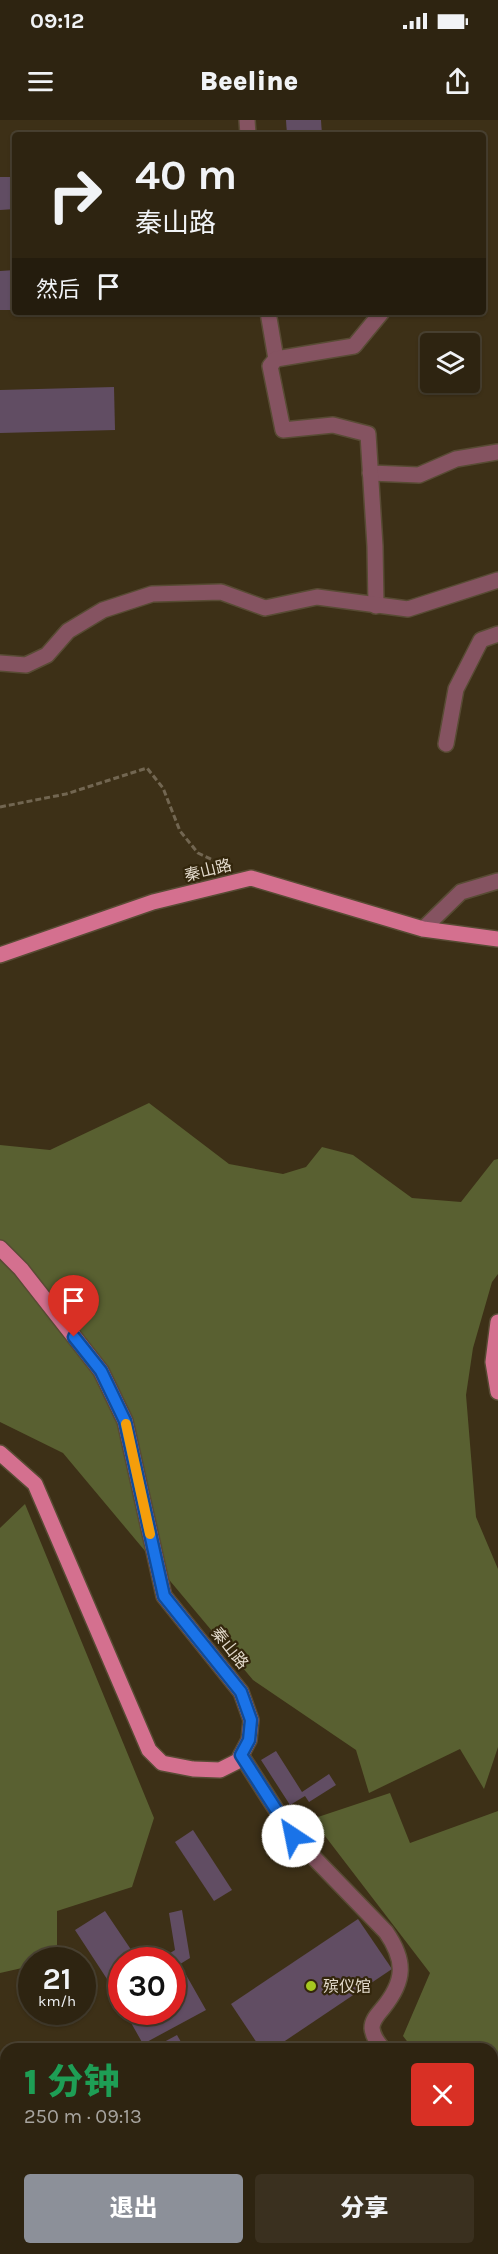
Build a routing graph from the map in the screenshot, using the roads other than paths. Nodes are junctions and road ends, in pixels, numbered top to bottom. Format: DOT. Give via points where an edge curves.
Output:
graph roads {
  1 [pos="269,315"];
  2 [pos="380,315"];
  3 [pos="276,359"];
  4 [pos="498,452"];
  5 [pos="370,473"];
  6 [pos="498,580"];
  7 [pos="375,606"];
  8 [pos="498,634"];
  9 [pos="0,663"];
  10 [pos="446,744"];
  11 [pos="498,881"];
  12 [pos="423,929"];
  13 [pos="498,939"];
  14 [pos="0,955"];
  15 [pos="0,1248"];
  16 [pos="498,1322"];
  17 [pos="498,1392"];
  18 [pos="0,1454"];
  19 [pos="241,1755"];
  20 [pos="379,2043"];
  1 -- 3 [label="street"];
  2 -- 3 [label="street" via="354,346"];
  3 -- 5 [label="street" via="270,366 283,430 333,425 368,434"];
  4 -- 5 [label="street" via="456,459 419,475"];
  5 -- 7 [label="street"];
  6 -- 7 [label="street" via="408,609"];
  7 -- 9 [label="street" via="317,597 265,608 221,592 152,594 103,610 68,631 47,655 26,665"];
  8 -- 10 [label="street" via="481,640 456,689"];
  11 -- 12 [label="street" via="461,892"];
  12 -- 13 [label="main road, 秦山路"];
  12 -- 14 [label="main road, 秦山路" via="251,878 153,902"];
  15 -- 19 [label="main road, 秦山路" via="101,1371 125,1421 164,1596 241,1692 248,1710 249,1740"];
  16 -- 17 [label="main road" via="493,1362"];
  18 -- 19 [label="main road" via="35,1484 149,1750 162,1763 193,1769 220,1770 238,1761"];
  19 -- 20 [label="street" via="293,1836 396,1945 400,1978 395,1994 373,2024"];
}
